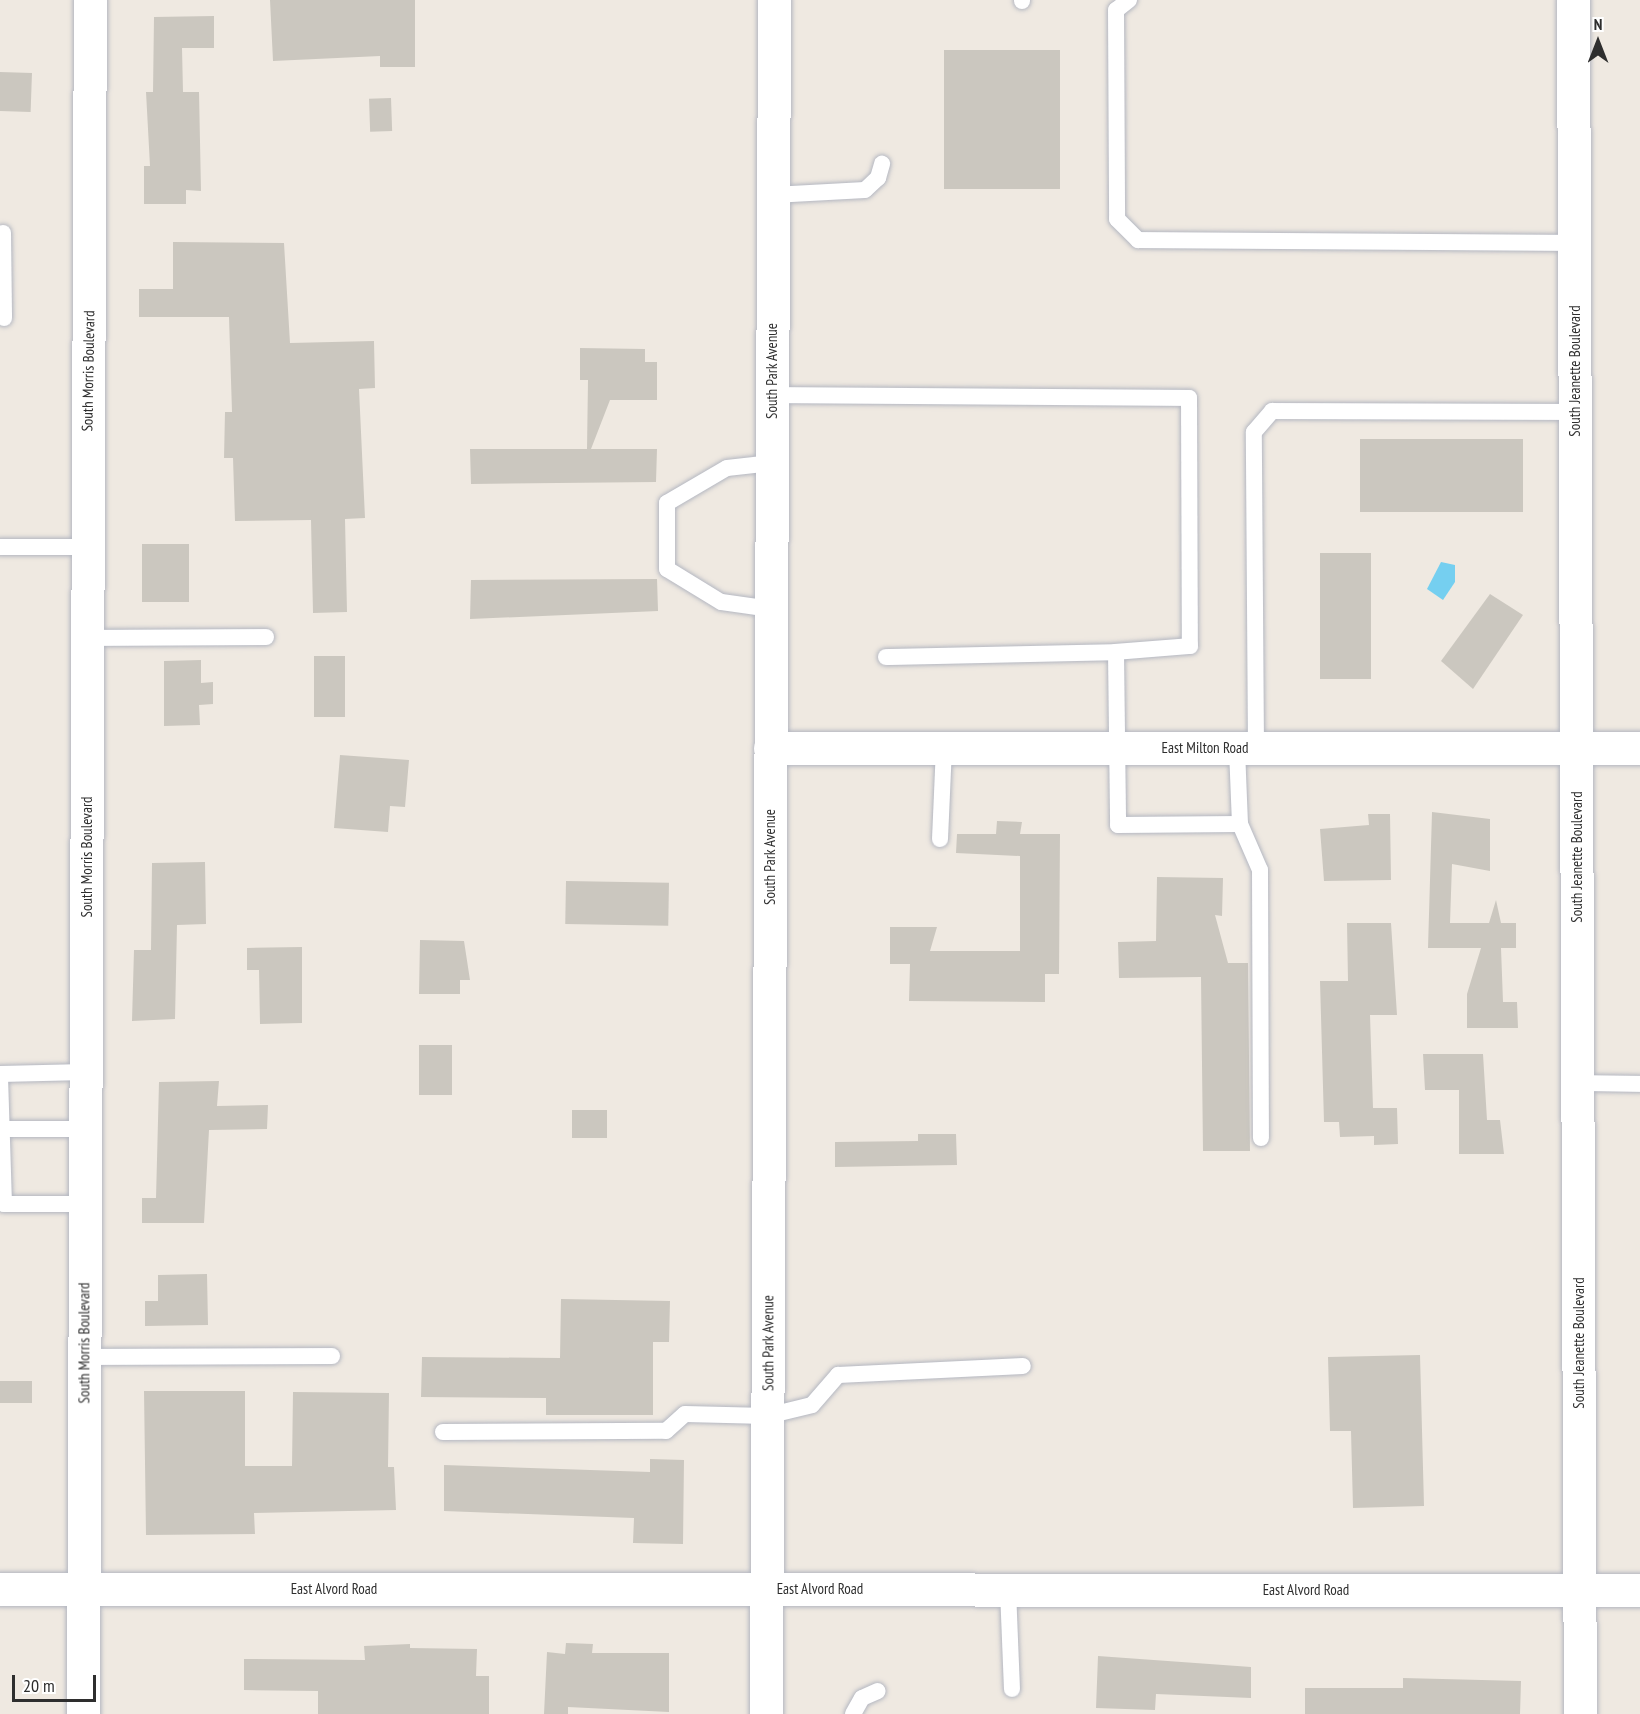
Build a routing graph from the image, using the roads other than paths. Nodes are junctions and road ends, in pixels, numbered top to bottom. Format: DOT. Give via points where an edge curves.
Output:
graph roads {
  1 [pos="90,0"];
  2 [pos="774,0"];
  3 [pos="1129,0"];
  4 [pos="1573,0"];
  5 [pos="882,164"];
  6 [pos="773,195"];
  7 [pos="3,233"];
  8 [pos="1574,243"];
  9 [pos="4,318"];
  10 [pos="772,395"];
  11 [pos="1575,412"];
  12 [pos="772,463"];
  13 [pos="0,547"];
  14 [pos="86,547"];
  15 [pos="771,609"];
  16 [pos="266,637"];
  17 [pos="87,638"];
  18 [pos="1116,652"];
  19 [pos="886,657"];
  20 [pos="770,748"];
  21 [pos="944,748"];
  22 [pos="1118,748"];
  23 [pos="1246,748"];
  24 [pos="1576,748"];
  25 [pos="1640,748"];
  26 [pos="1240,824"];
  27 [pos="940,839"];
  28 [pos="86,1072"];
  29 [pos="1578,1083"];
  30 [pos="1640,1084"];
  31 [pos="85,1129"];
  32 [pos="1,1130"];
  33 [pos="1261,1138"];
  34 [pos="85,1204"];
  35 [pos="332,1356"];
  36 [pos="84,1357"];
  37 [pos="1023,1366"];
  38 [pos="767,1416"];
  39 [pos="443,1432"];
  40 [pos="0,1589"];
  41 [pos="83,1589"];
  42 [pos="766,1589"];
  43 [pos="1008,1590"];
  44 [pos="1580,1590"];
  45 [pos="1640,1590"];
  46 [pos="1012,1689"];
  47 [pos="878,1690"];
  48 [pos="83,1714"];
  49 [pos="766,1714"];
  50 [pos="854,1714"];
  51 [pos="1580,1714"];
  1 -- 14 [label="street, South Morris Boulevard"];
  2 -- 6 [label="street, South Park Avenue"];
  3 -- 8 [label="lane" via="1116,10 1117,219 1138,240"];
  4 -- 8 [label="street, South Jeanette Boulevard"];
  5 -- 6 [label="lane" via="878,178 865,190"];
  6 -- 10 [label="street, South Park Avenue"];
  7 -- 9 [label="lane"];
  8 -- 11 [label="street, South Jeanette Boulevard"];
  10 -- 12 [label="street, South Park Avenue"];
  10 -- 18 [label="lane" via="1189,398 1190,646"];
  11 -- 23 [label="lane" via="1272,411 1254,432"];
  11 -- 24 [label="street, South Jeanette Boulevard"];
  12 -- 15 [label="street, South Park Avenue"];
  12 -- 15 [label="lane" via="727,468 667,503 667,569 721,602"];
  13 -- 14 [label="lane"];
  14 -- 17 [label="street, South Morris Boulevard"];
  15 -- 20 [label="street, South Park Avenue"];
  16 -- 17 [label="lane"];
  17 -- 28 [label="street, South Morris Boulevard"];
  18 -- 19 [label="lane"];
  18 -- 22 [label="lane"];
  20 -- 21 [label="street, East Milton Road"];
  20 -- 38 [label="street, South Park Avenue"];
  21 -- 22 [label="street, East Milton Road"];
  21 -- 27 [label="lane"];
  22 -- 23 [label="street, East Milton Road"];
  22 -- 26 [label="lane" via="1118,825"];
  23 -- 24 [label="street, East Milton Road"];
  23 -- 26 [label="lane"];
  24 -- 25 [label="street, East Milton Road"];
  24 -- 29 [label="street, South Jeanette Boulevard"];
  26 -- 33 [label="lane" via="1260,870"];
  28 -- 31 [label="street, South Morris Boulevard"];
  28 -- 32 [label="lane" via="0,1074"];
  29 -- 30 [label="lane"];
  29 -- 44 [label="street, South Jeanette Boulevard"];
  31 -- 32 [label="lane"];
  31 -- 34 [label="street, South Morris Boulevard"];
  32 -- 34 [label="lane" via="4,1204"];
  34 -- 36 [label="street, South Morris Boulevard"];
  35 -- 36 [label="lane"];
  36 -- 41 [label="street, South Morris Boulevard"];
  37 -- 38 [label="lane" via="838,1375 812,1405"];
  38 -- 39 [label="lane" via="685,1414 666,1431"];
  38 -- 42 [label="street, South Park Avenue"];
  40 -- 41 [label="street, East Alvord Road"];
  41 -- 42 [label="street, East Alvord Road"];
  41 -- 48 [label="street, South Morris Boulevard"];
  42 -- 43 [label="street, East Alvord Road"];
  42 -- 49 [label="street, South Park Avenue"];
  43 -- 44 [label="street, East Alvord Road"];
  43 -- 46 [label="lane"];
  44 -- 45 [label="street, East Alvord Road"];
  44 -- 51 [label="street, South Jeanette Boulevard"];
  47 -- 50 [label="lane" via="862,1698"];
}
